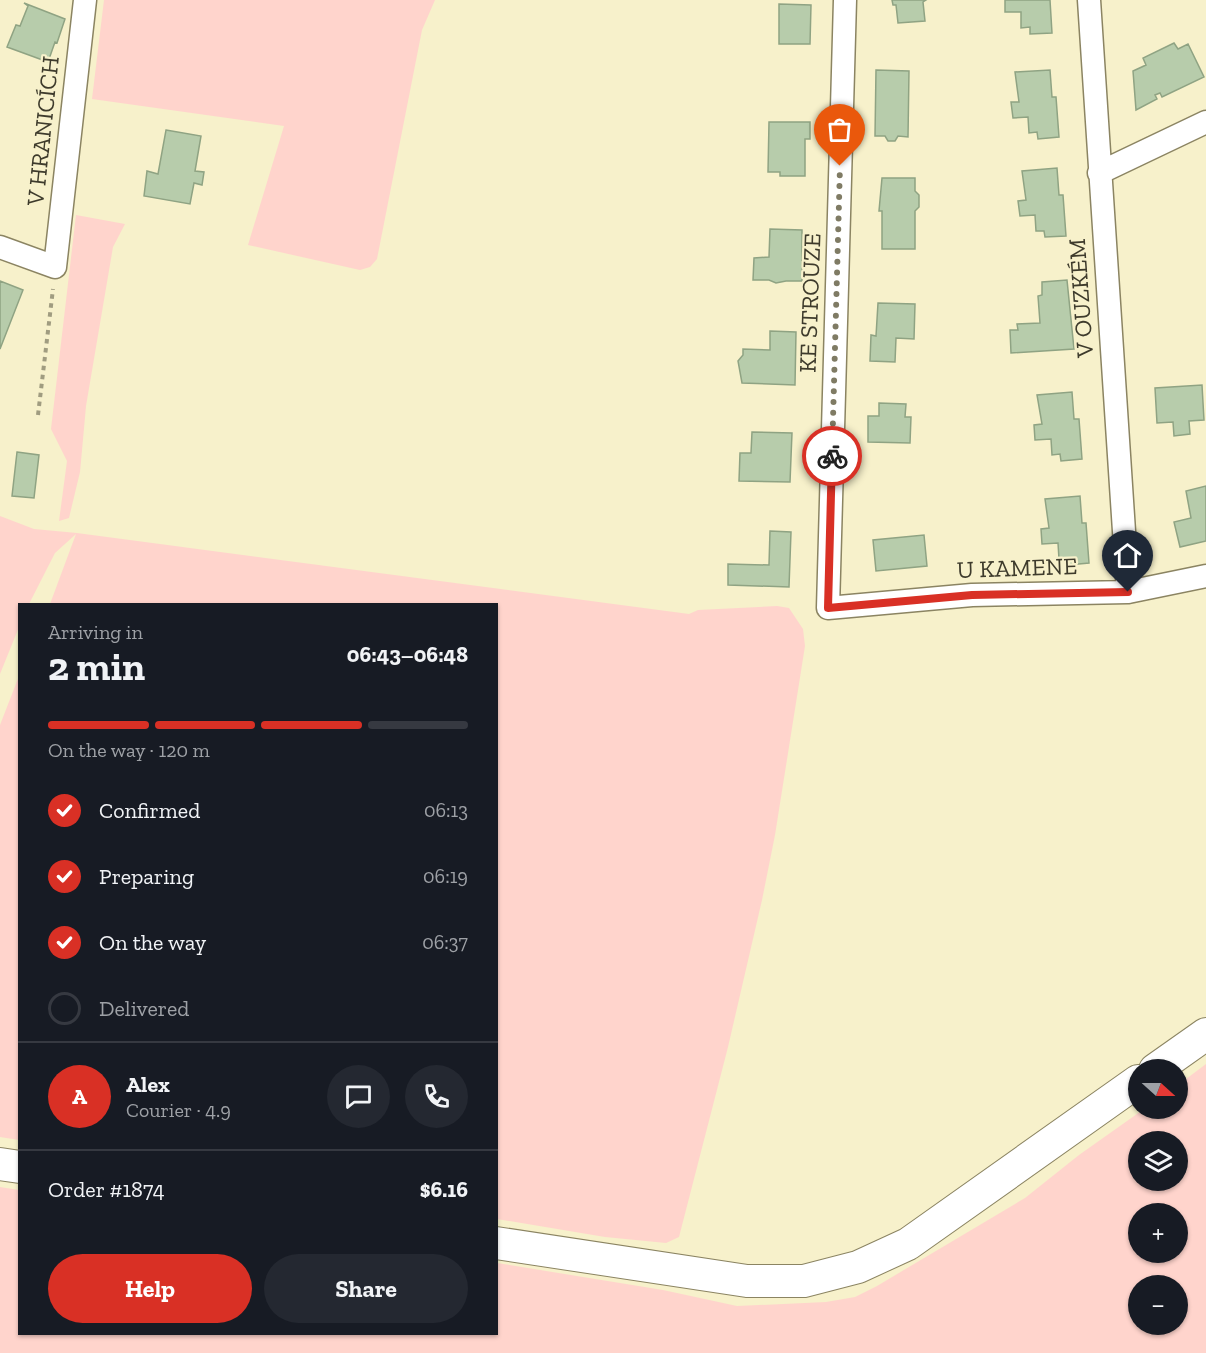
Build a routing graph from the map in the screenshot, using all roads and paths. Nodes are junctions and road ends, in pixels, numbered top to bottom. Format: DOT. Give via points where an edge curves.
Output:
graph roads {
  1 [pos="85,0"];
  2 [pos="845,0"];
  3 [pos="1089,0"];
  4 [pos="1206,122"];
  5 [pos="1099,173"];
  6 [pos="0,247"];
  7 [pos="55,267"];
  8 [pos="38,415"];
  9 [pos="1206,576"];
  10 [pos="1128,592"];
  11 [pos="828,608"];
  12 [pos="1206,1034"];
  13 [pos="1171,1059"];
  14 [pos="1128,1088"];
  15 [pos="0,1164"];
  16 [pos="18,1167"];
  17 [pos="498,1243"];
  1 -- 7 [label="street, V HRANICÍCH"];
  2 -- 11 [label="street, KE STROUZE"];
  3 -- 5 [label="street, V OUZKÉM"];
  4 -- 5 [label="street"];
  5 -- 10 [label="street, V OUZKÉM"];
  6 -- 7 [label="street"];
  7 -- 8 [label="path"];
  9 -- 10 [label="street, U KAMENE"];
  10 -- 11 [label="street, U KAMENE" via="972,595"];
  12 -- 13 [label="street"];
  14 -- 17 [label="street" via="908,1244 848,1270 804,1281 747,1281"];
  15 -- 16 [label="street"];
}
